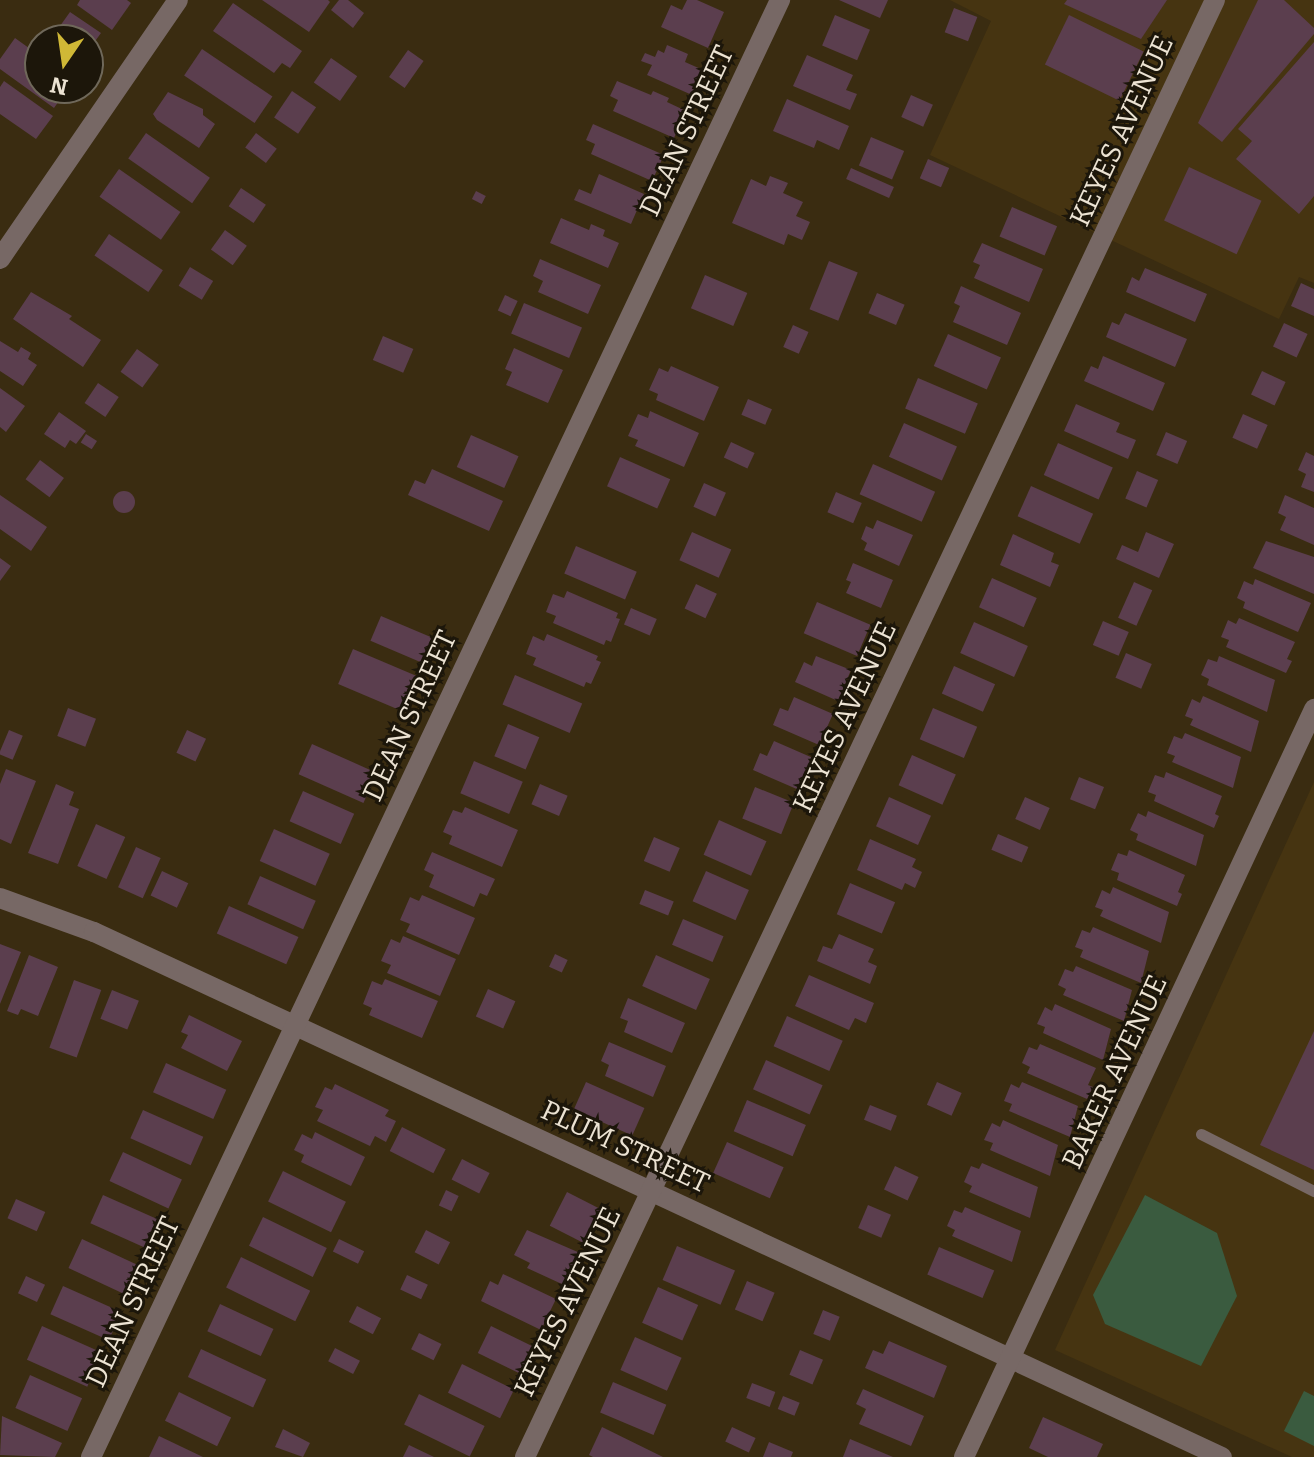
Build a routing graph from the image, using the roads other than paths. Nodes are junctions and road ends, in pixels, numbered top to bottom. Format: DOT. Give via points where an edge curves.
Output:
graph roads {
  1 [pos="178,0"];
  2 [pos="780,0"];
  3 [pos="1215,0"];
  4 [pos="0,259"];
  5 [pos="1314,709"];
  6 [pos="0,898"];
  7 [pos="294,1026"];
  8 [pos="1201,1134"];
  9 [pos="653,1189"];
  10 [pos="1314,1191"];
  11 [pos="1012,1359"];
  12 [pos="91,1457"];
  13 [pos="525,1457"];
  14 [pos="964,1457"];
  15 [pos="1222,1457"];
  1 -- 4 [label="street"];
  2 -- 7 [label="street, DEAN STREET"];
  3 -- 9 [label="street, KEYES AVENUE"];
  5 -- 11 [label="street, BAKER AVENUE"];
  6 -- 7 [label="street, PLUM STREET" via="94,932"];
  7 -- 9 [label="street, PLUM STREET"];
  7 -- 12 [label="street, DEAN STREET"];
  8 -- 10 [label="lane"];
  9 -- 11 [label="street, PLUM STREET"];
  9 -- 13 [label="street, KEYES AVENUE"];
  11 -- 14 [label="street, BAKER AVENUE"];
  11 -- 15 [label="street, PLUM STREET"];
}
